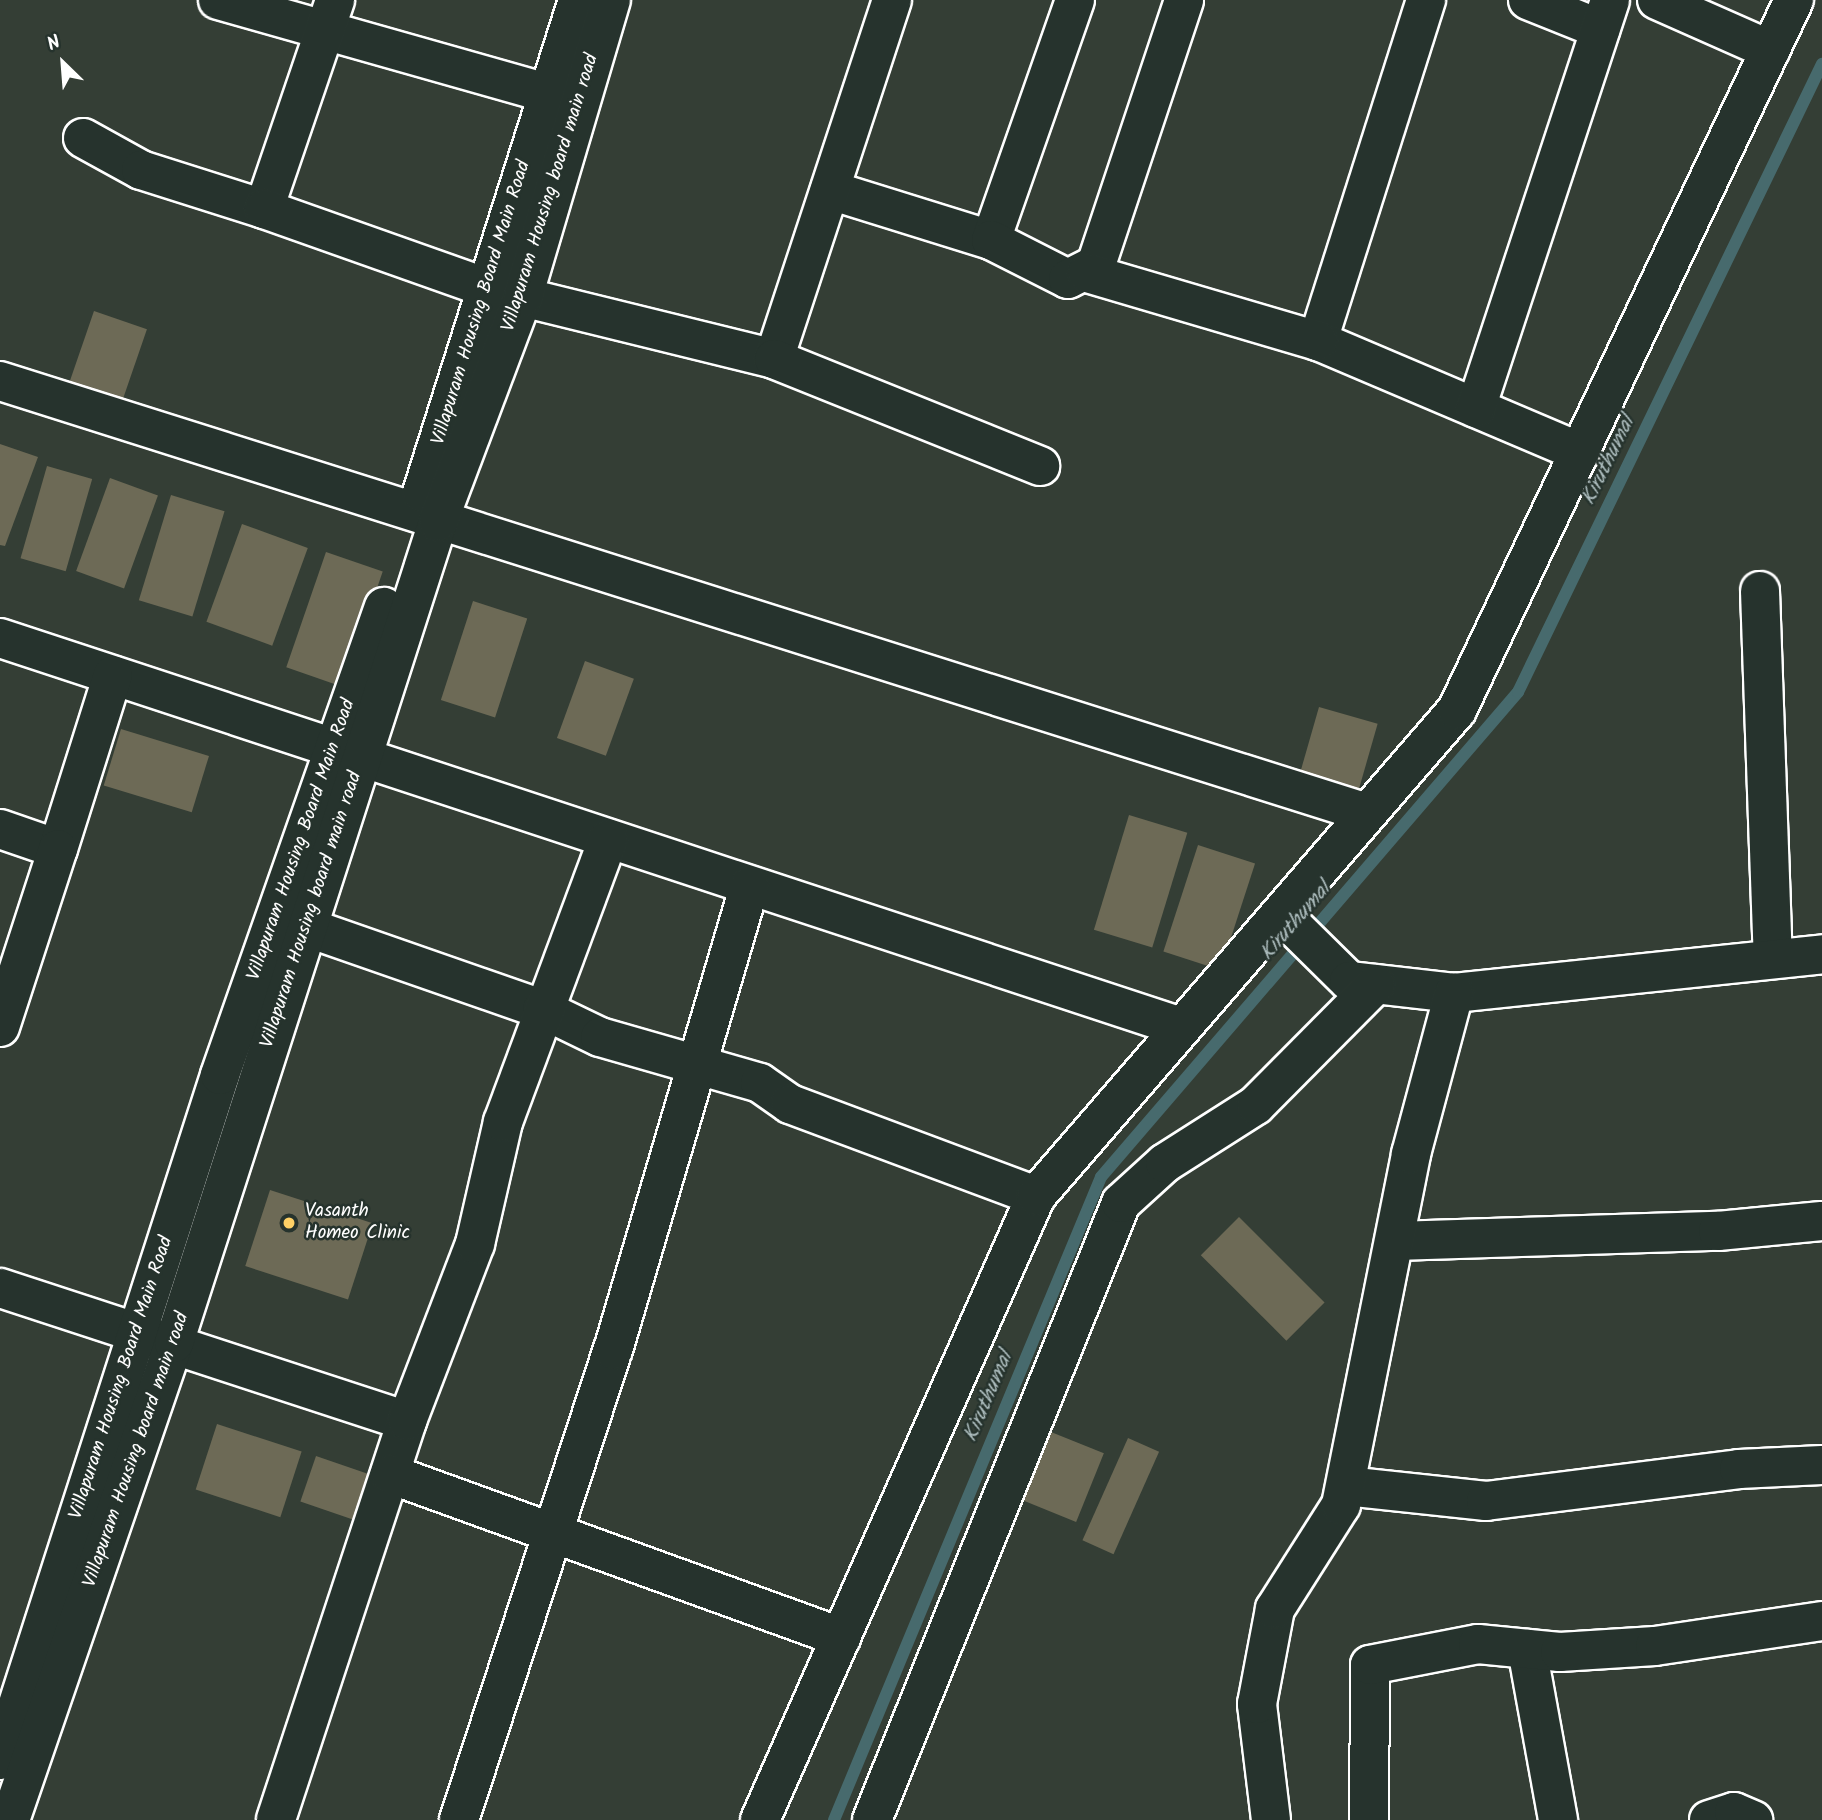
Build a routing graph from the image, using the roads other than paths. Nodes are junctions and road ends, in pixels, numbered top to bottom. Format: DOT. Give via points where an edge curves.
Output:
graph roads {
  1 [pos="218,0"];
  2 [pos="578,0"];
  3 [pos="611,0"];
  4 [pos="892,0"];
  5 [pos="1075,0"];
  6 [pos="1184,0"];
  7 [pos="1426,0"];
  8 [pos="1528,0"];
  9 [pos="1657,0"];
  10 [pos="1794,0"];
  11 [pos="1605,14"];
  12 [pos="330,15"];
  13 [pos="1770,50"];
  14 [pos="562,97"];
  15 [pos="83,138"];
  16 [pos="830,190"];
  17 [pos="264,209"];
  18 [pos="991,240"];
  19 [pos="1087,273"];
  20 [pos="507,293"];
  21 [pos="1318,341"];
  22 [pos="774,359"];
  23 [pos="0,381"];
  24 [pos="1476,408"];
  25 [pos="1580,452"];
  26 [pos="1040,466"];
  27 [pos="426,519"];
  28 [pos="1760,591"];
  29 [pos="0,638"];
  30 [pos="113,675"];
  31 [pos="346,753"];
  32 [pos="1367,813"];
  33 [pos="0,829"];
  34 [pos="608,839"];
  35 [pos="58,849"];
  36 [pos="750,886"];
  37 [pos="1287,920"];
  38 [pos="306,927"];
  39 [pos="1822,954"];
  40 [pos="1773,959"];
  41 [pos="1363,983"];
  42 [pos="1454,993"];
  43 [pos="542,1009"];
  44 [pos="0,1027"];
  45 [pos="1181,1027"];
  46 [pos="696,1067"];
  47 [pos="1036,1196"];
  48 [pos="1822,1221"];
  49 [pos="1395,1241"];
  50 [pos="0,1288"];
  51 [pos="137,1329"];
  52 [pos="174,1343"];
  53 [pos="407,1421"];
  54 [pos="1822,1465"];
  55 [pos="390,1474"];
  56 [pos="1346,1486"];
  57 [pos="553,1535"];
  58 [pos="1822,1621"];
  59 [pos="841,1637"];
  60 [pos="1527,1648"];
  61 [pos="0,1760"];
  62 [pos="10,1820"];
  63 [pos="276,1820"];
  64 [pos="459,1820"];
  65 [pos="760,1820"];
  66 [pos="872,1820"];
  67 [pos="1271,1820"];
  68 [pos="1369,1820"];
  69 [pos="1558,1820"];
  70 [pos="1709,1820"];
  71 [pos="1753,1820"];
  1 -- 12 [label="street"];
  2 -- 14 [label="street, Villapuram Housing Board Main Road"];
  3 -- 14 [label="street, Villapuram Housing board main road"];
  4 -- 16 [label="street"];
  5 -- 18 [label="street"];
  6 -- 19 [label="street" via="1096,265"];
  7 -- 21 [label="street"];
  8 -- 11 [label="street"];
  9 -- 13 [label="street"];
  10 -- 13 [label="street"];
  11 -- 24 [label="street"];
  12 -- 14 [label="street"];
  12 -- 17 [label="street"];
  13 -- 25 [label="street"];
  14 -- 20 [label="street, Villapuram Housing Board Main Road"];
  15 -- 17 [label="street" via="141,170"];
  16 -- 18 [label="street"];
  16 -- 22 [label="street"];
  17 -- 20 [label="street"];
  18 -- 19 [label="street" via="1068,279"];
  19 -- 21 [label="street"];
  20 -- 22 [label="street"];
  20 -- 27 [label="street, Villapuram Housing board main road"];
  21 -- 24 [label="street"];
  22 -- 26 [label="street"];
  23 -- 27 [label="street"];
  24 -- 25 [label="street"];
  25 -- 32 [label="street" via="1457,710"];
  27 -- 31 [label="street, Villapuram Housing Board Main Road"];
  27 -- 32 [label="street"];
  28 -- 40 [label="street"];
  29 -- 30 [label="street"];
  30 -- 31 [label="street"];
  30 -- 35 [label="street"];
  31 -- 34 [label="street"];
  31 -- 38 [label="street, Villapuram Housing board main road"];
  31 -- 51 [label="street, Villapuram Housing Board Main Road" via="298,864"];
  32 -- 37 [label="street"];
  33 -- 35 [label="street"];
  34 -- 36 [label="street"];
  34 -- 43 [label="street"];
  35 -- 44 [label="street"];
  36 -- 45 [label="street"];
  36 -- 46 [label="street"];
  37 -- 41 [label="street"];
  37 -- 45 [label="street"];
  38 -- 43 [label="street"];
  38 -- 52 [label="street, Villapuram Housing board main road"];
  39 -- 40 [label="street"];
  40 -- 42 [label="street"];
  41 -- 42 [label="street"];
  41 -- 66 [label="street" via="1256,1105 1165,1163 1121,1203"];
  42 -- 49 [label="street"];
  43 -- 46 [label="street" via="600,1037"];
  43 -- 53 [label="street" via="503,1122 475,1244"];
  45 -- 47 [label="street"];
  46 -- 47 [label="street" via="760,1083 790,1104"];
  46 -- 57 [label="street"];
  47 -- 59 [label="street"];
  48 -- 49 [label="street" via="1718,1231"];
  49 -- 56 [label="street"];
  50 -- 51 [label="street"];
  51 -- 52 [label="street"];
  51 -- 61 [label="street, Villapuram Housing Board Main Road"];
  52 -- 53 [label="street"];
  52 -- 62 [label="street, Villapuram Housing board main road"];
  53 -- 55 [label="street"];
  54 -- 56 [label="street" via="1739,1469 1486,1501"];
  55 -- 57 [label="street"];
  55 -- 63 [label="street"];
  56 -- 67 [label="street" via="1341,1505 1275,1609 1257,1704"];
  57 -- 59 [label="street"];
  57 -- 64 [label="street"];
  58 -- 60 [label="street" via="1655,1646"];
  59 -- 65 [label="street"];
  60 -- 68 [label="street" via="1478,1644 1370,1665"];
  60 -- 69 [label="street"];
  70 -- 71 [label="street" via="1734,1812"];
}
